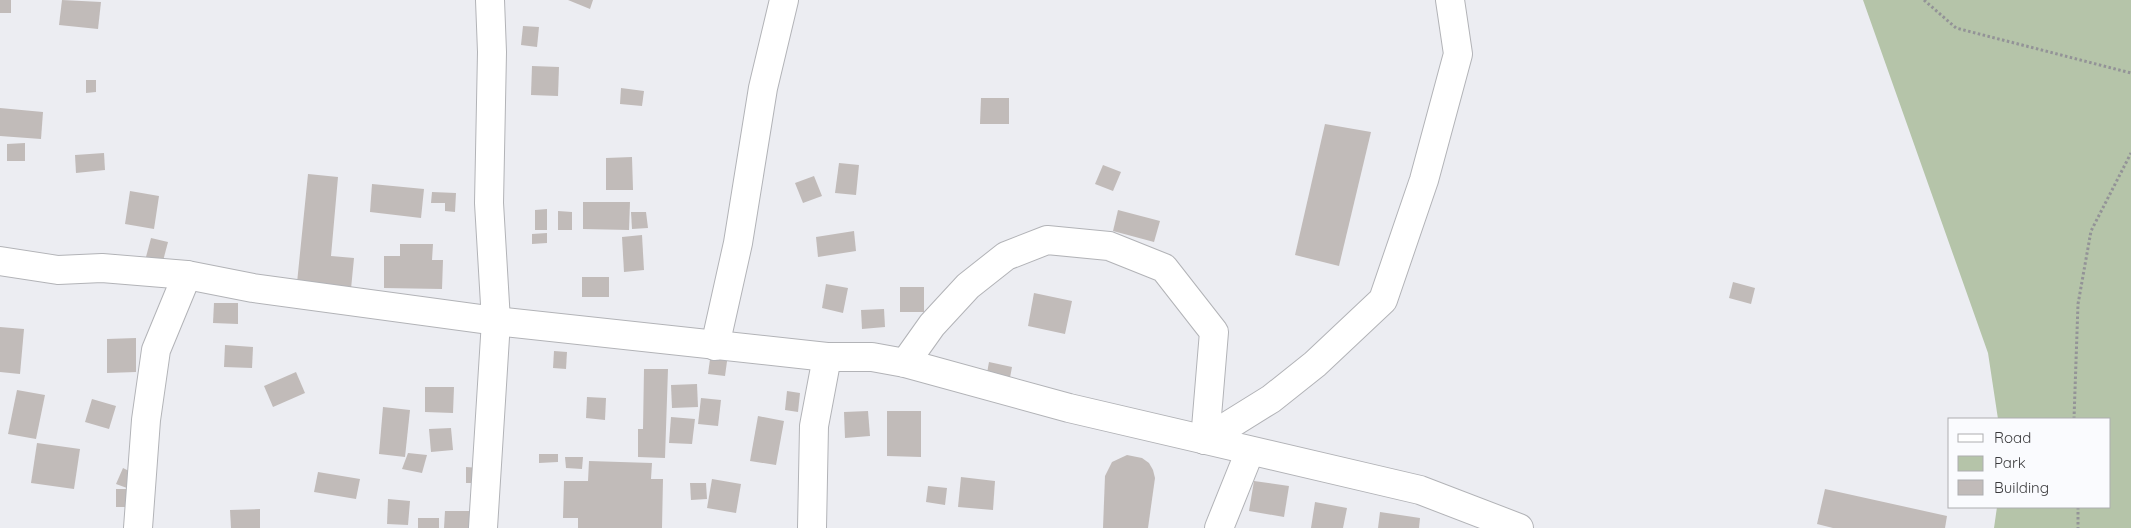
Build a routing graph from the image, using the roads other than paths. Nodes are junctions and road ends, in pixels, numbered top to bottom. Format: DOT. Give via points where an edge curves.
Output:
graph roads {
  1 [pos="490,0"];
  2 [pos="784,0"];
  3 [pos="1450,0"];
  4 [pos="0,261"];
  5 [pos="187,275"];
  6 [pos="496,321"];
  7 [pos="715,346"];
  8 [pos="827,357"];
  9 [pos="905,363"];
  10 [pos="1205,440"];
  11 [pos="1250,451"];
  12 [pos="138,528"];
  13 [pos="482,528"];
  14 [pos="812,528"];
  15 [pos="1219,528"];
  16 [pos="1518,528"];
  1 -- 6 [label="street" via="489,203"];
  2 -- 7 [label="street" via="764,88 738,244"];
  3 -- 10 [label="street" via="1458,54 1424,180 1383,300 1315,364 1271,399"];
  4 -- 5 [label="street" via="58,270 102,268"];
  5 -- 6 [label="street" via="252,288"];
  5 -- 12 [label="street" via="156,350 146,420"];
  6 -- 7 [label="street"];
  6 -- 13 [label="street"];
  7 -- 8 [label="street"];
  8 -- 9 [label="street" via="872,357"];
  8 -- 14 [label="street" via="814,426"];
  9 -- 10 [label="street" via="1069,408"];
  9 -- 10 [label="street" via="932,325 968,286 1006,256 1047,240 1108,246 1164,268 1214,332"];
  10 -- 11 [label="street"];
  11 -- 15 [label="street"];
  11 -- 16 [label="street" via="1420,490"];
}
